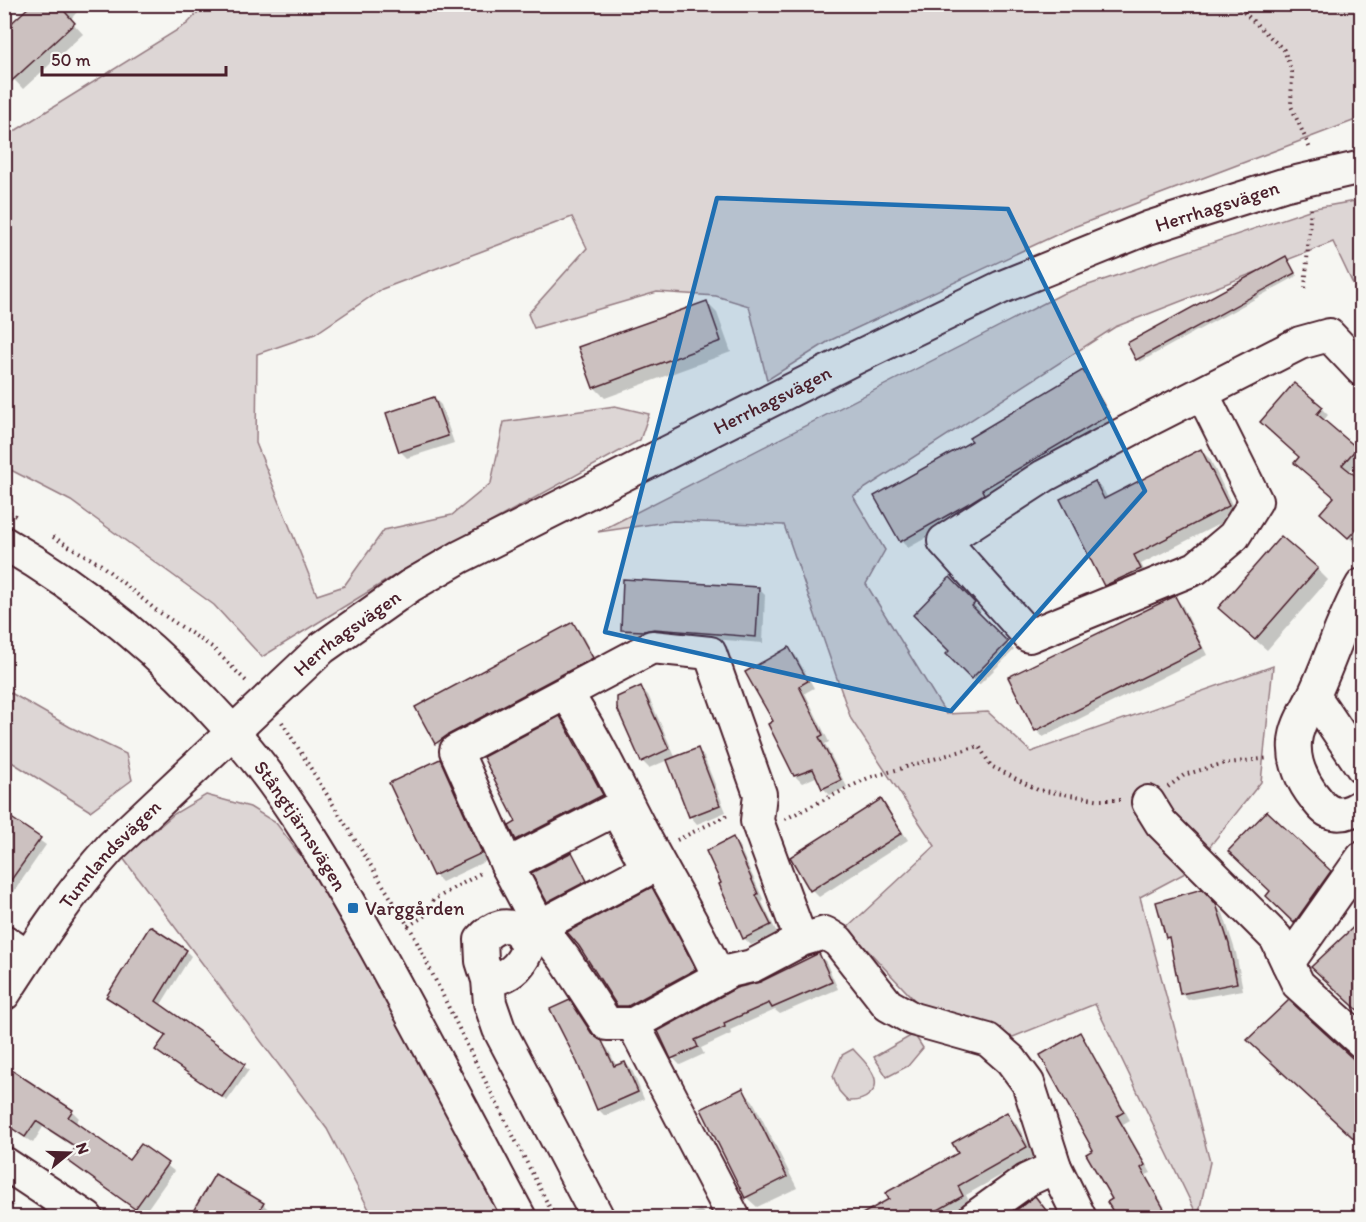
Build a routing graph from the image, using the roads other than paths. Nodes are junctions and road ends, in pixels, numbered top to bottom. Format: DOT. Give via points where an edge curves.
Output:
graph roads {
  1 [pos="1362,167"];
  2 [pos="1362,370"];
  3 [pos="1202,393"];
  4 [pos="14,532"];
  5 [pos="1362,585"];
  6 [pos="566,693"];
  7 [pos="1314,696"];
  8 [pos="1350,726"];
  9 [pos="233,731"];
  10 [pos="1362,767"];
  11 [pos="1148,802"];
  12 [pos="1362,805"];
  13 [pos="1327,811"];
  14 [pos="1362,853"];
  15 [pos="1362,858"];
  16 [pos="507,865"];
  17 [pos="531,932"];
  18 [pos="801,940"];
  19 [pos="16,949"];
  20 [pos="1288,963"];
  21 [pos="719,977"];
  22 [pos="4,994"];
  23 [pos="633,1024"];
  24 [pos="1362,1042"];
  25 [pos="4,1163"];
  26 [pos="1055,1167"];
  27 [pos="87,1218"];
  28 [pos="520,1218"];
  29 [pos="598,1218"];
  30 [pos="734,1218"];
  31 [pos="974,1218"];
  32 [pos="1080,1218"];
  1 -- 9 [label="street, Herrhagsvägen" via="1282,185 1148,228 1002,287 855,358 460,557 410,586 322,648"];
  2 -- 3 [label="street" via="1329,335 1300,343"];
  3 -- 3 [label="street" via="1044,476 944,541 1029,636 1196,568 1234,536 1256,501"];
  4 -- 9 [label="street, Stångtjärnsvägen" via="140,640"];
  5 -- 7 [label="street"];
  6 -- 16 [label="street" via="456,751"];
  6 -- 18 [label="street" via="652,647 710,653 760,794 757,821"];
  6 -- 21 [label="street"];
  7 -- 8 [label="street"];
  7 -- 13 [label="street" via="1302,717 1295,742 1299,770 1309,791"];
  8 -- 10 [label="street"];
  9 -- 19 [label="street, Tunnlandsvägen" via="99,860 44,933"];
  9 -- 28 [label="street, Stångtjärnsvägen" via="304,829 351,905"];
  11 -- 20 [label="street" via="1161,823 1276,938"];
  12 -- 13 [label="street" via="1346,813"];
  13 -- 14 [label="street"];
  15 -- 20 [label="street"];
  16 -- 17 [label="street"];
  16 -- 17 [label="street" via="616,809 648,868"];
  17 -- 23 [label="street" via="564,958 607,1024"];
  17 -- 29 [label="street" via="522,963 511,973 499,978 485,970 490,1003 499,1029"];
  18 -- 21 [label="street" via="752,966"];
  18 -- 26 [label="street" via="825,933 838,941 888,1005 912,1018 988,1040 1011,1060 1028,1083"];
  19 -- 22 [label="street, Tunnlandsvägen"];
  20 -- 24 [label="street" via="1298,984"];
  21 -- 23 [label="street"];
  23 -- 30 [label="street"];
  25 -- 27 [label="street"];
  26 -- 31 [label="street" via="1028,1180"];
  26 -- 32 [label="street"];
}
